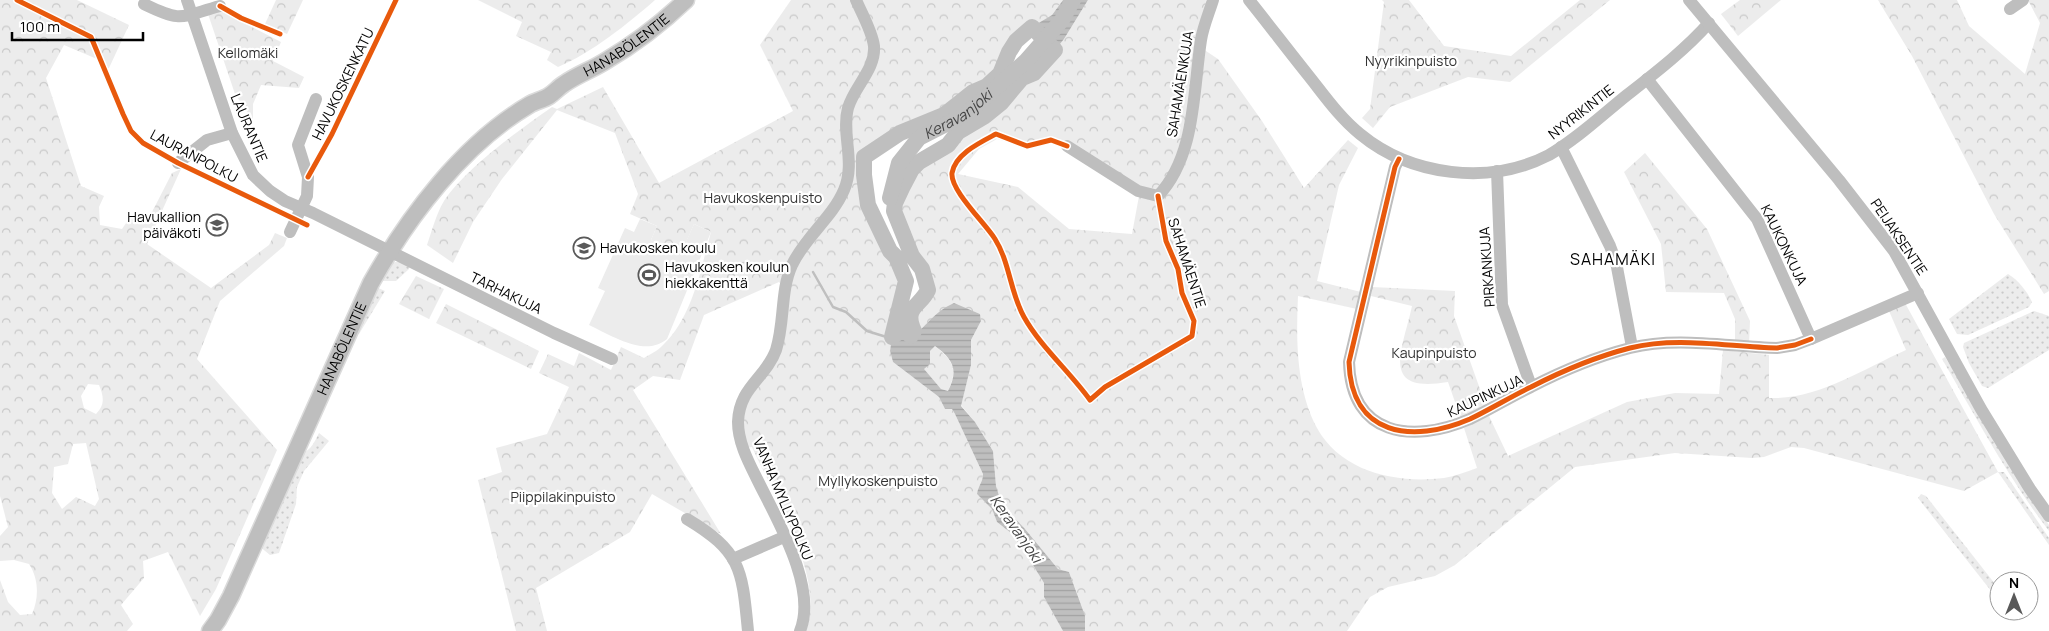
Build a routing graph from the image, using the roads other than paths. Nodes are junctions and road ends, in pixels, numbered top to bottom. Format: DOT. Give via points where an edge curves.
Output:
graph roads {
  1 [pos="187,0"];
  2 [pos="686,0"];
  3 [pos="856,0"];
  4 [pos="1213,0"];
  5 [pos="1250,0"];
  6 [pos="1689,0"];
  7 [pos="2023,0"];
  8 [pos="144,4"];
  9 [pos="220,6"];
  10 [pos="2010,9"];
  11 [pos="191,15"];
  12 [pos="1709,22"];
  13 [pos="1647,79"];
  14 [pos="316,99"];
  15 [pos="232,133"];
  16 [pos="1067,146"];
  17 [pos="1561,147"];
  18 [pos="1399,159"];
  19 [pos="178,163"];
  20 [pos="1497,171"];
  21 [pos="302,208"];
  22 [pos="290,232"];
  23 [pos="389,252"];
  24 [pos="1918,293"];
  25 [pos="1811,339"];
  26 [pos="1632,348"];
  27 [pos="612,359"];
  28 [pos="1531,386"];
  29 [pos="2049,516"];
  30 [pos="687,519"];
  31 [pos="784,537"];
  32 [pos="734,558"];
  33 [pos="210,631"];
  34 [pos="748,631"];
  35 [pos="800,631"];
  1 -- 11 [label="street, LAURANTIE"];
  2 -- 23 [label="main road, HANABÖLENTIE" via="604,62 501,124 447,176"];
  3 -- 31 [label="street, VANHA MYLLYPOLKU" via="872,38 874,54 848,110 849,169 844,190 792,264 776,349 745,392 739,411 740,438 746,455"];
  4 -- 16 [label="street, SAHAMÄENKUJA" via="1202,37 1184,149 1172,178 1158,196 1138,192"];
  5 -- 18 [label="street, NYYRIKINTIE" via="1344,120"];
  6 -- 12 [label="street, PEIJAKSENTIE"];
  7 -- 10 [label="street"];
  8 -- 11 [label="street" via="175,18"];
  9 -- 11 [label="street"];
  11 -- 15 [label="street, LAURANTIE"];
  12 -- 13 [label="street, NYYRIKINTIE"];
  12 -- 24 [label="street, PEIJAKSENTIE" via="1876,226"];
  13 -- 17 [label="street, NYYRIKINTIE"];
  13 -- 25 [label="street, KAUKONKUJA" via="1758,218"];
  14 -- 21 [label="street" via="298,145 308,184"];
  15 -- 19 [label="street, LAURANPOLKU" via="207,140"];
  15 -- 21 [label="street, LAURANTIE" via="253,175 277,196"];
  17 -- 20 [label="street, NYYRIKINTIE" via="1548,155"];
  17 -- 26 [label="street" via="1616,262"];
  18 -- 20 [label="street, NYYRIKINTIE" via="1456,173"];
  18 -- 28 [label="street, KAUPINKUJA" via="1349,362 1355,399 1375,422 1405,430 1428,431 1470,418"];
  20 -- 28 [label="street, PIRKANKUJA" via="1502,305"];
  21 -- 22 [label="street"];
  21 -- 23 [label="street, LAURANTIE"];
  23 -- 27 [label="street, TARHAKUJA"];
  23 -- 33 [label="main road, HANABÖLENTIE" via="341,348 231,596"];
  24 -- 25 [label="street"];
  24 -- 29 [label="street, PEIJAKSENTIE" via="1981,409"];
  25 -- 26 [label="street, KAUPINKUJA" via="1777,348 1666,343"];
  26 -- 28 [label="street, KAUPINKUJA" via="1595,358"];
  30 -- 32 [label="street" via="724,544"];
  31 -- 32 [label="street"];
  31 -- 35 [label="street, VANHA MYLLYPOLKU" via="796,566 804,599 805,612"];
  32 -- 34 [label="street" via="743,584"];
}
